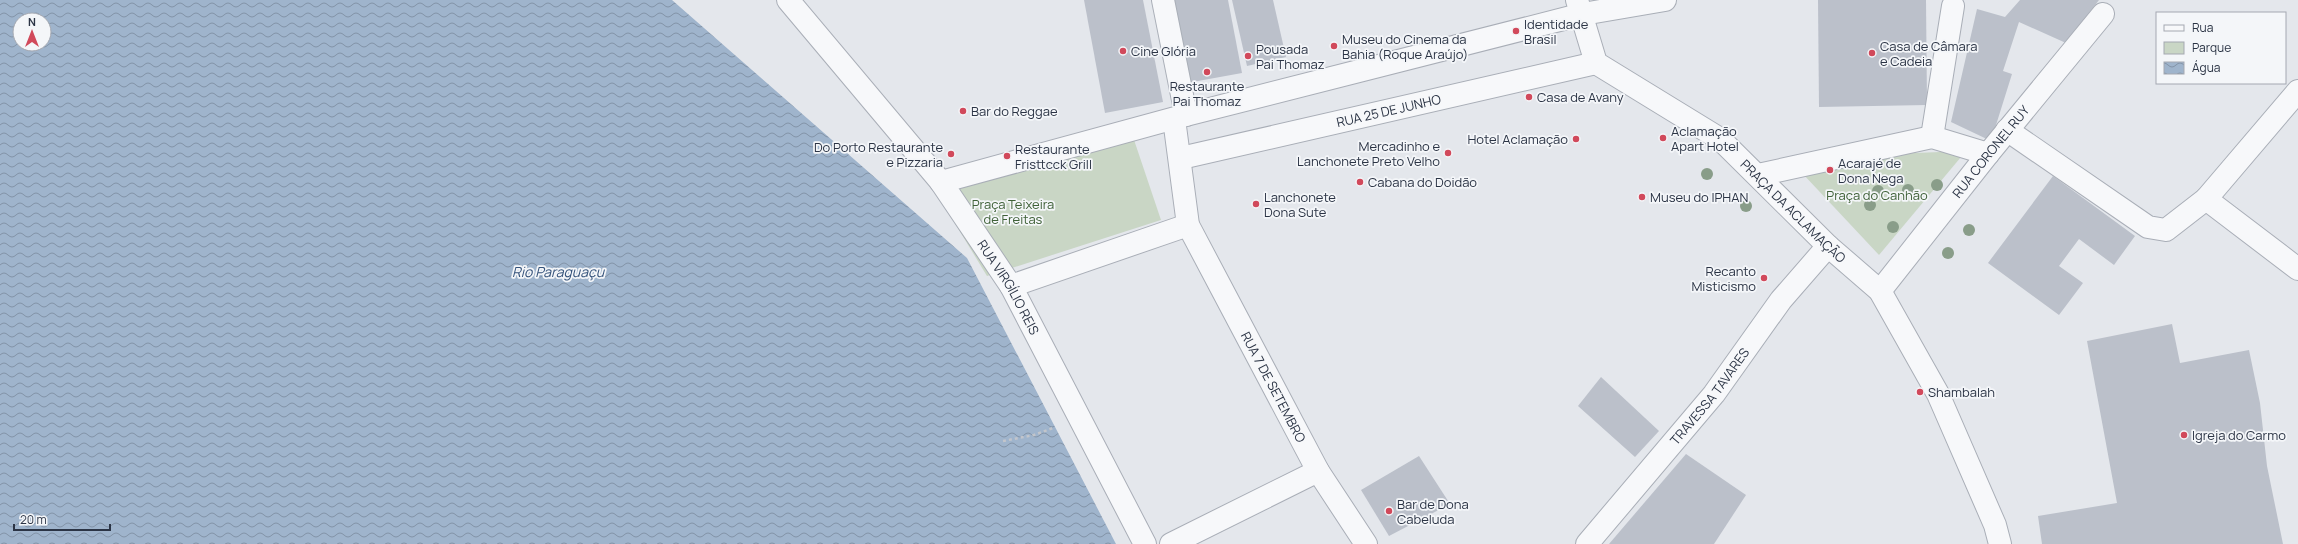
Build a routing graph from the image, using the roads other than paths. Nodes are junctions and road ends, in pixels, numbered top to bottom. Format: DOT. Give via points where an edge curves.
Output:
graph roads {
  1 [pos="788,0"];
  2 [pos="1163,0"];
  3 [pos="1665,0"];
  4 [pos="1954,6"];
  5 [pos="1580,7"];
  6 [pos="2103,14"];
  7 [pos="1596,63"];
  8 [pos="2298,91"];
  9 [pos="1180,117"];
  10 [pos="2007,130"];
  11 [pos="1932,137"];
  12 [pos="1988,154"];
  13 [pos="1181,158"];
  14 [pos="1758,175"];
  15 [pos="941,182"];
  16 [pos="2206,199"];
  17 [pos="1188,225"];
  18 [pos="1828,246"];
  19 [pos="2298,269"];
  20 [pos="1012,286"];
  21 [pos="1880,291"];
  22 [pos="1318,471"];
  23 [pos="1593,542"];
  24 [pos="1145,544"];
  25 [pos="1171,544"];
  26 [pos="1366,544"];
  27 [pos="2000,544"];
  1 -- 15 [label="street, RUA VIRGÍLIO REIS"];
  2 -- 9 [label="street"];
  3 -- 5 [label="street"];
  4 -- 11 [label="street"];
  5 -- 7 [label="street"];
  5 -- 9 [label="street"];
  6 -- 10 [label="street, RUA CORONEL RUY"];
  7 -- 13 [label="street, RUA 25 DE JUNHO"];
  7 -- 14 [label="street, PRAÇA DA ACLAMAÇÃO" via="1720,139"];
  8 -- 16 [label="street"];
  9 -- 13 [label="street"];
  9 -- 15 [label="street"];
  10 -- 12 [label="street, RUA CORONEL RUY"];
  10 -- 16 [label="street" via="2148,227 2166,230"];
  11 -- 12 [label="street"];
  11 -- 14 [label="street"];
  12 -- 21 [label="street, RUA CORONEL RUY"];
  13 -- 17 [label="street"];
  14 -- 18 [label="street, PRAÇA DA ACLAMAÇÃO"];
  15 -- 20 [label="street, RUA VIRGÍLIO REIS"];
  16 -- 19 [label="street"];
  17 -- 20 [label="street"];
  17 -- 22 [label="street, RUA 7 DE SETEMBRO"];
  18 -- 21 [label="street, PRAÇA DA ACLAMAÇÃO"];
  18 -- 23 [label="street, TRAVESSA TAVARES" via="1781,300 1714,394"];
  20 -- 24 [label="street, RUA VIRGÍLIO REIS"];
  21 -- 27 [label="street, PRAÇA DA ACLAMAÇÃO" via="1938,394 1995,526"];
  22 -- 25 [label="street"];
  22 -- 26 [label="street, RUA 7 DE SETEMBRO"];
}
